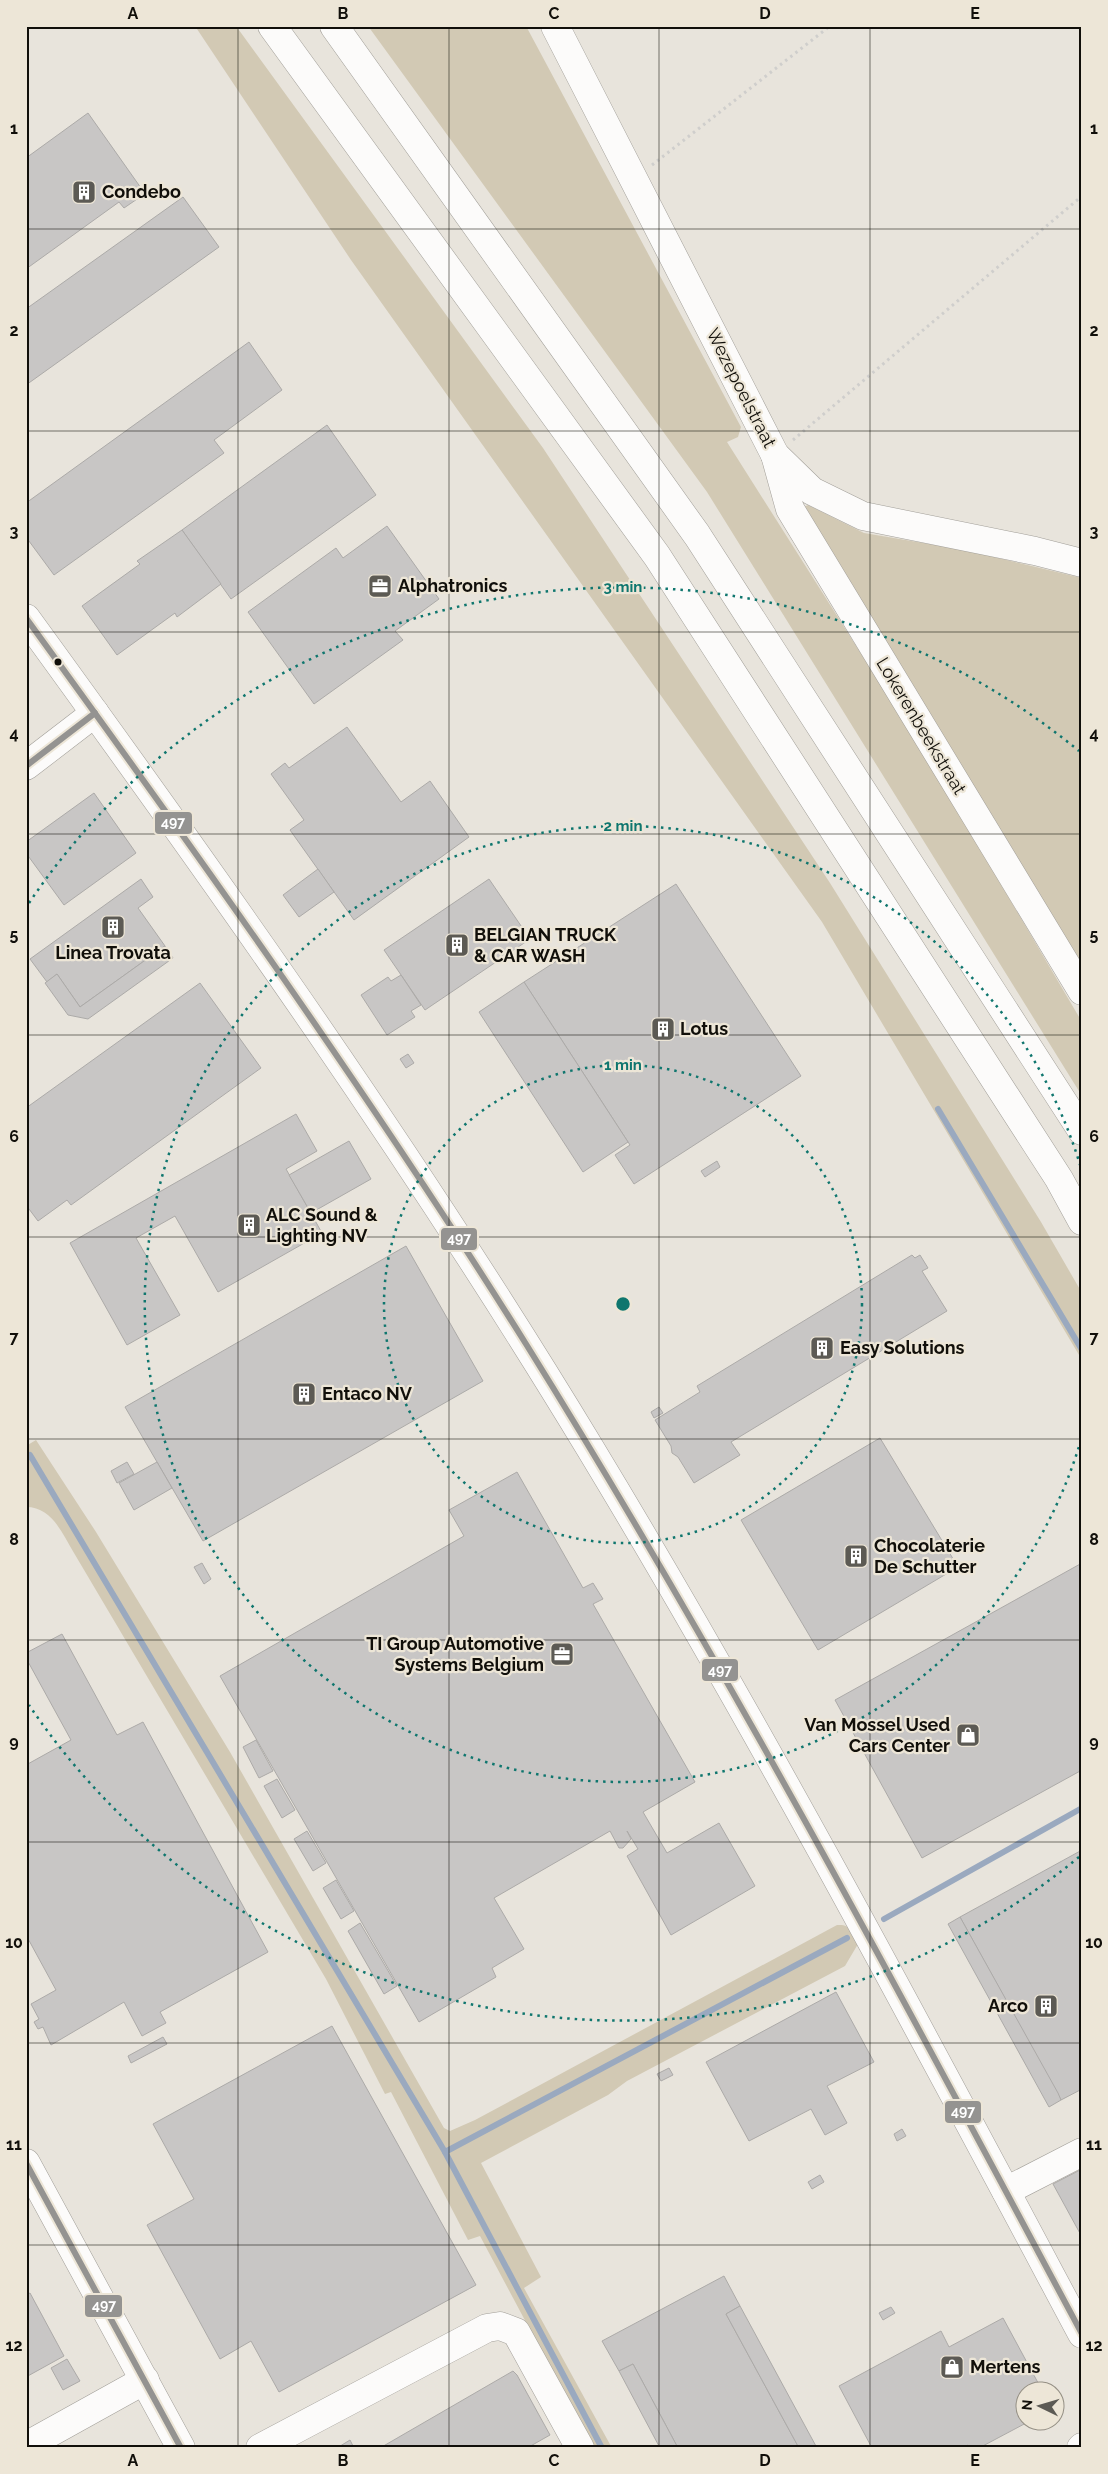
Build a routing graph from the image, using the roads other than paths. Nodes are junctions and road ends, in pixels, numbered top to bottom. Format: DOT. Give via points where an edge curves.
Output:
graph roads {
  1 [pos="272,26"];
  2 [pos="334,26"];
  3 [pos="555,26"];
  4 [pos="775,455"];
  5 [pos="1082,563"];
  6 [pos="26,618"];
  7 [pos="95,714"];
  8 [pos="26,766"];
  9 [pos="1082,991"];
  10 [pos="1082,1131"];
  11 [pos="1082,1221"];
  12 [pos="1082,2152"];
  13 [pos="26,2162"];
  14 [pos="1006,2191"];
  15 [pos="1082,2334"];
  16 [pos="145,2380"];
  17 [pos="26,2446"];
  18 [pos="181,2448"];
  19 [pos="260,2448"];
  20 [pos="580,2448"];
  1 -- 11 [label="main road" via="657,556 1059,1179"];
  2 -- 10 [label="main road" via="697,535"];
  3 -- 4 [label="main road, Wezepoelstraat"];
  4 -- 5 [label="main road, Wezepoelstraat" via="812,491 863,516"];
  4 -- 9 [label="main road, Lokerenbeekstraat" via="790,509"];
  6 -- 7 [label="main road"];
  7 -- 8 [label="main road"];
  7 -- 14 [label="main road" via="336,1053 589,1446 707,1647"];
  12 -- 14 [label="main road"];
  13 -- 16 [label="main road"];
  14 -- 15 [label="main road"];
  16 -- 17 [label="main road"];
  16 -- 18 [label="main road"];
  19 -- 20 [label="main road" via="487,2328 500,2326 516,2332"];
}
